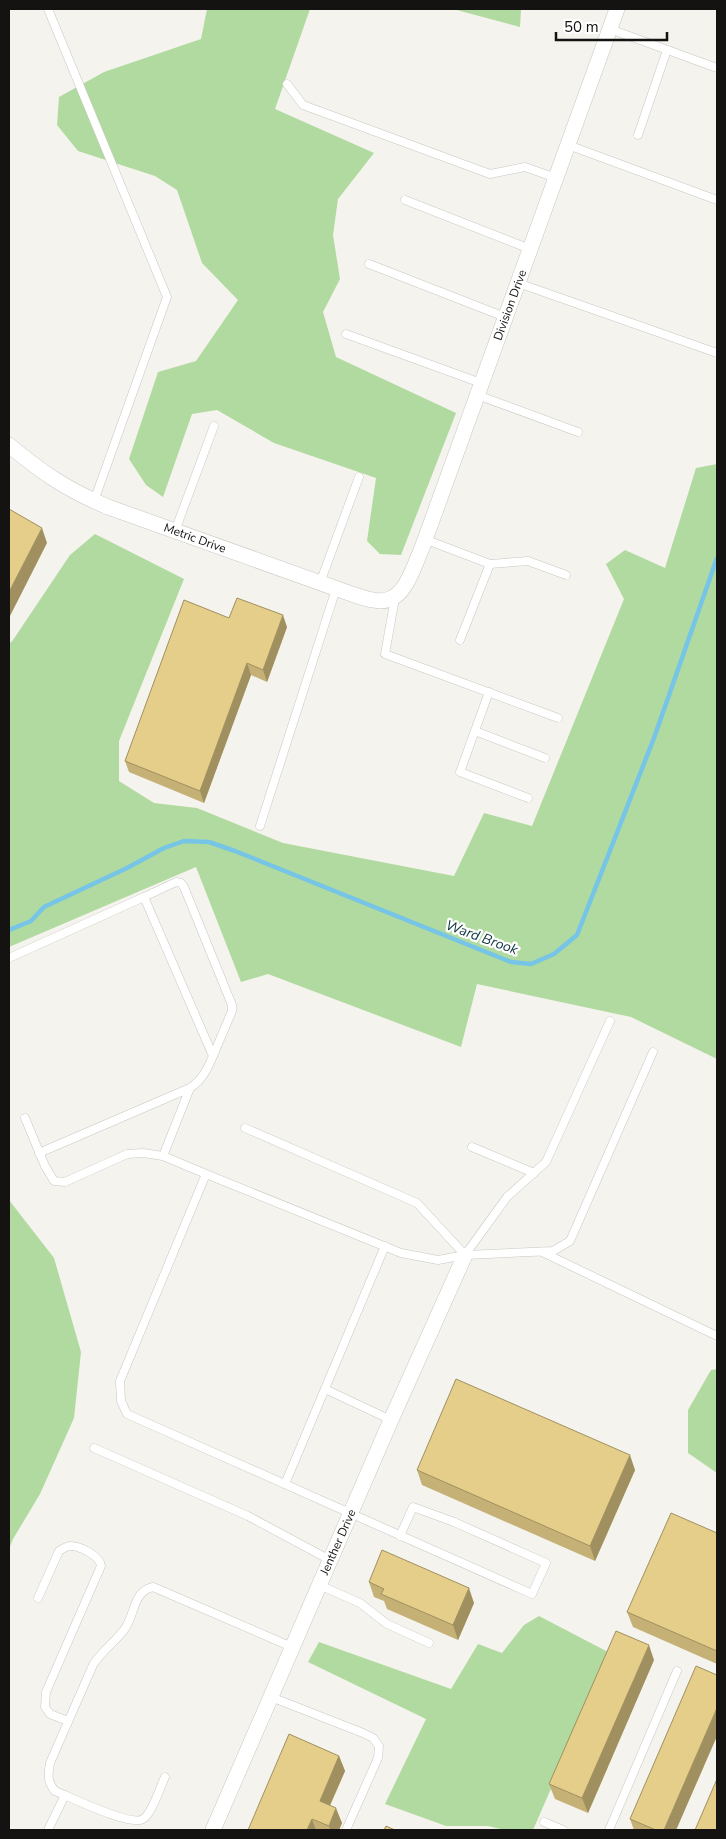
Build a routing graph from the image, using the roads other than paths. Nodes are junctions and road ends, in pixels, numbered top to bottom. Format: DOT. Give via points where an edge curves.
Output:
graph roads {
  1 [pos="48,9"];
  2 [pos="617,9"];
  3 [pos="610,29"];
  4 [pos="667,50"];
  5 [pos="717,68"];
  6 [pos="287,84"];
  7 [pos="638,135"];
  8 [pos="568,145"];
  9 [pos="556,178"];
  10 [pos="405,200"];
  11 [pos="717,200"];
  12 [pos="530,249"];
  13 [pos="369,264"];
  14 [pos="518,283"];
  15 [pos="505,317"];
  16 [pos="346,334"];
  17 [pos="717,353"];
  18 [pos="479,389"];
  19 [pos="214,426"];
  20 [pos="578,432"];
  21 [pos="9,445"];
  22 [pos="359,478"];
  23 [pos="94,501"];
  24 [pos="176,531"];
  25 [pos="424,539"];
  26 [pos="490,564"];
  27 [pos="566,575"];
  28 [pos="320,583"];
  29 [pos="336,588"];
  30 [pos="395,598"];
  31 [pos="460,640"];
  32 [pos="489,692"];
  33 [pos="558,718"];
  34 [pos="474,731"];
  35 [pos="545,758"];
  36 [pos="528,798"];
  37 [pos="260,826"];
  38 [pos="144,897"];
  39 [pos="9,958"];
  40 [pos="610,1021"];
  41 [pos="653,1052"];
  42 [pos="213,1056"];
  43 [pos="190,1088"];
  44 [pos="25,1118"];
  45 [pos="245,1128"];
  46 [pos="472,1147"];
  47 [pos="39,1153"];
  48 [pos="163,1156"];
  49 [pos="534,1173"];
  50 [pos="206,1174"];
  51 [pos="385,1246"];
  52 [pos="540,1251"];
  53 [pos="465,1255"];
  54 [pos="717,1336"];
  55 [pos="325,1389"];
  56 [pos="391,1420"];
  57 [pos="94,1448"];
  58 [pos="285,1484"];
  59 [pos="350,1513"];
  60 [pos="400,1536"];
  61 [pos="330,1560"];
  62 [pos="320,1585"];
  63 [pos="38,1598"];
  64 [pos="430,1643"];
  65 [pos="292,1647"];
  66 [pos="677,1671"];
  67 [pos="271,1697"];
  68 [pos="68,1721"];
  69 [pos="165,1777"];
  70 [pos="65,1795"];
  71 [pos="544,1822"];
  72 [pos="48,1830"];
  73 [pos="213,1830"];
  74 [pos="346,1830"];
  75 [pos="563,1830"];
  76 [pos="609,1830"];
  1 -- 23 [label="lane" via="167,297"];
  2 -- 3 [label="street, Division Drive"];
  3 -- 4 [label="lane"];
  3 -- 8 [label="street, Division Drive"];
  4 -- 5 [label="lane"];
  4 -- 7 [label="lane"];
  6 -- 9 [label="lane" via="303,105 490,174 525,167"];
  8 -- 9 [label="street, Division Drive"];
  8 -- 11 [label="lane"];
  9 -- 12 [label="street, Division Drive"];
  10 -- 12 [label="lane"];
  12 -- 14 [label="street, Division Drive"];
  13 -- 15 [label="lane"];
  14 -- 15 [label="street, Division Drive"];
  14 -- 17 [label="lane"];
  15 -- 18 [label="street, Division Drive"];
  16 -- 18 [label="lane"];
  18 -- 20 [label="lane"];
  18 -- 25 [label="street, Division Drive"];
  19 -- 24 [label="lane"];
  21 -- 23 [label="street, Metric Drive" via="38,470"];
  22 -- 28 [label="lane"];
  23 -- 24 [label="street, Metric Drive"];
  24 -- 28 [label="street, Metric Drive"];
  25 -- 26 [label="lane"];
  25 -- 30 [label="street, Division Drive" via="403,590"];
  26 -- 27 [label="lane" via="528,561"];
  26 -- 31 [label="lane"];
  28 -- 29 [label="street, Metric Drive"];
  29 -- 30 [label="street, Metric Drive" via="375,601"];
  29 -- 37 [label="lane"];
  30 -- 32 [label="lane" via="385,654"];
  32 -- 33 [label="lane"];
  32 -- 34 [label="lane"];
  34 -- 35 [label="lane"];
  34 -- 36 [label="lane" via="460,772"];
  38 -- 39 [label="lane"];
  38 -- 42 [label="lane"];
  38 -- 42 [label="lane" via="176,882 184,887 232,1005"];
  40 -- 49 [label="lane" via="546,1162"];
  41 -- 52 [label="lane" via="570,1242 552,1251"];
  42 -- 43 [label="lane" via="207,1072"];
  43 -- 47 [label="lane"];
  43 -- 48 [label="lane"];
  44 -- 47 [label="lane"];
  45 -- 53 [label="lane" via="417,1203"];
  46 -- 49 [label="lane"];
  47 -- 48 [label="lane" via="54,1181 65,1182 128,1154 143,1152"];
  48 -- 50 [label="lane"];
  49 -- 53 [label="lane" via="507,1197"];
  50 -- 51 [label="lane"];
  50 -- 58 [label="lane" via="120,1381 122,1401 127,1414"];
  51 -- 53 [label="lane" via="438,1260"];
  51 -- 55 [label="lane"];
  52 -- 53 [label="lane"];
  52 -- 54 [label="lane"];
  53 -- 56 [label="street, Jenther Drive"];
  55 -- 56 [label="lane"];
  55 -- 58 [label="lane"];
  56 -- 59 [label="street, Jenther Drive"];
  57 -- 61 [label="lane" via="248,1516"];
  58 -- 59 [label="lane"];
  59 -- 60 [label="lane"];
  59 -- 61 [label="street, Jenther Drive"];
  60 -- 60 [label="lane" via="532,1594 546,1563 413,1507"];
  61 -- 62 [label="street, Jenther Drive"];
  62 -- 64 [label="lane" via="360,1603 387,1624"];
  62 -- 65 [label="street, Jenther Drive"];
  63 -- 68 [label="lane" via="59,1551 64,1548 75,1547 96,1556 100,1562 46,1692 45,1707 50,1714"];
  65 -- 67 [label="street, Jenther Drive"];
  65 -- 68 [label="lane" via="153,1587 145,1589 127,1626 93,1665"];
  66 -- 76 [label="lane"];
  67 -- 73 [label="street, Jenther Drive"];
  67 -- 74 [label="lane" via="363,1733 379,1746 378,1758"];
  68 -- 70 [label="lane" via="48,1772 50,1786"];
  69 -- 70 [label="lane" via="148,1814 138,1821 124,1819"];
  70 -- 72 [label="lane"];
  71 -- 75 [label="lane"];
}
